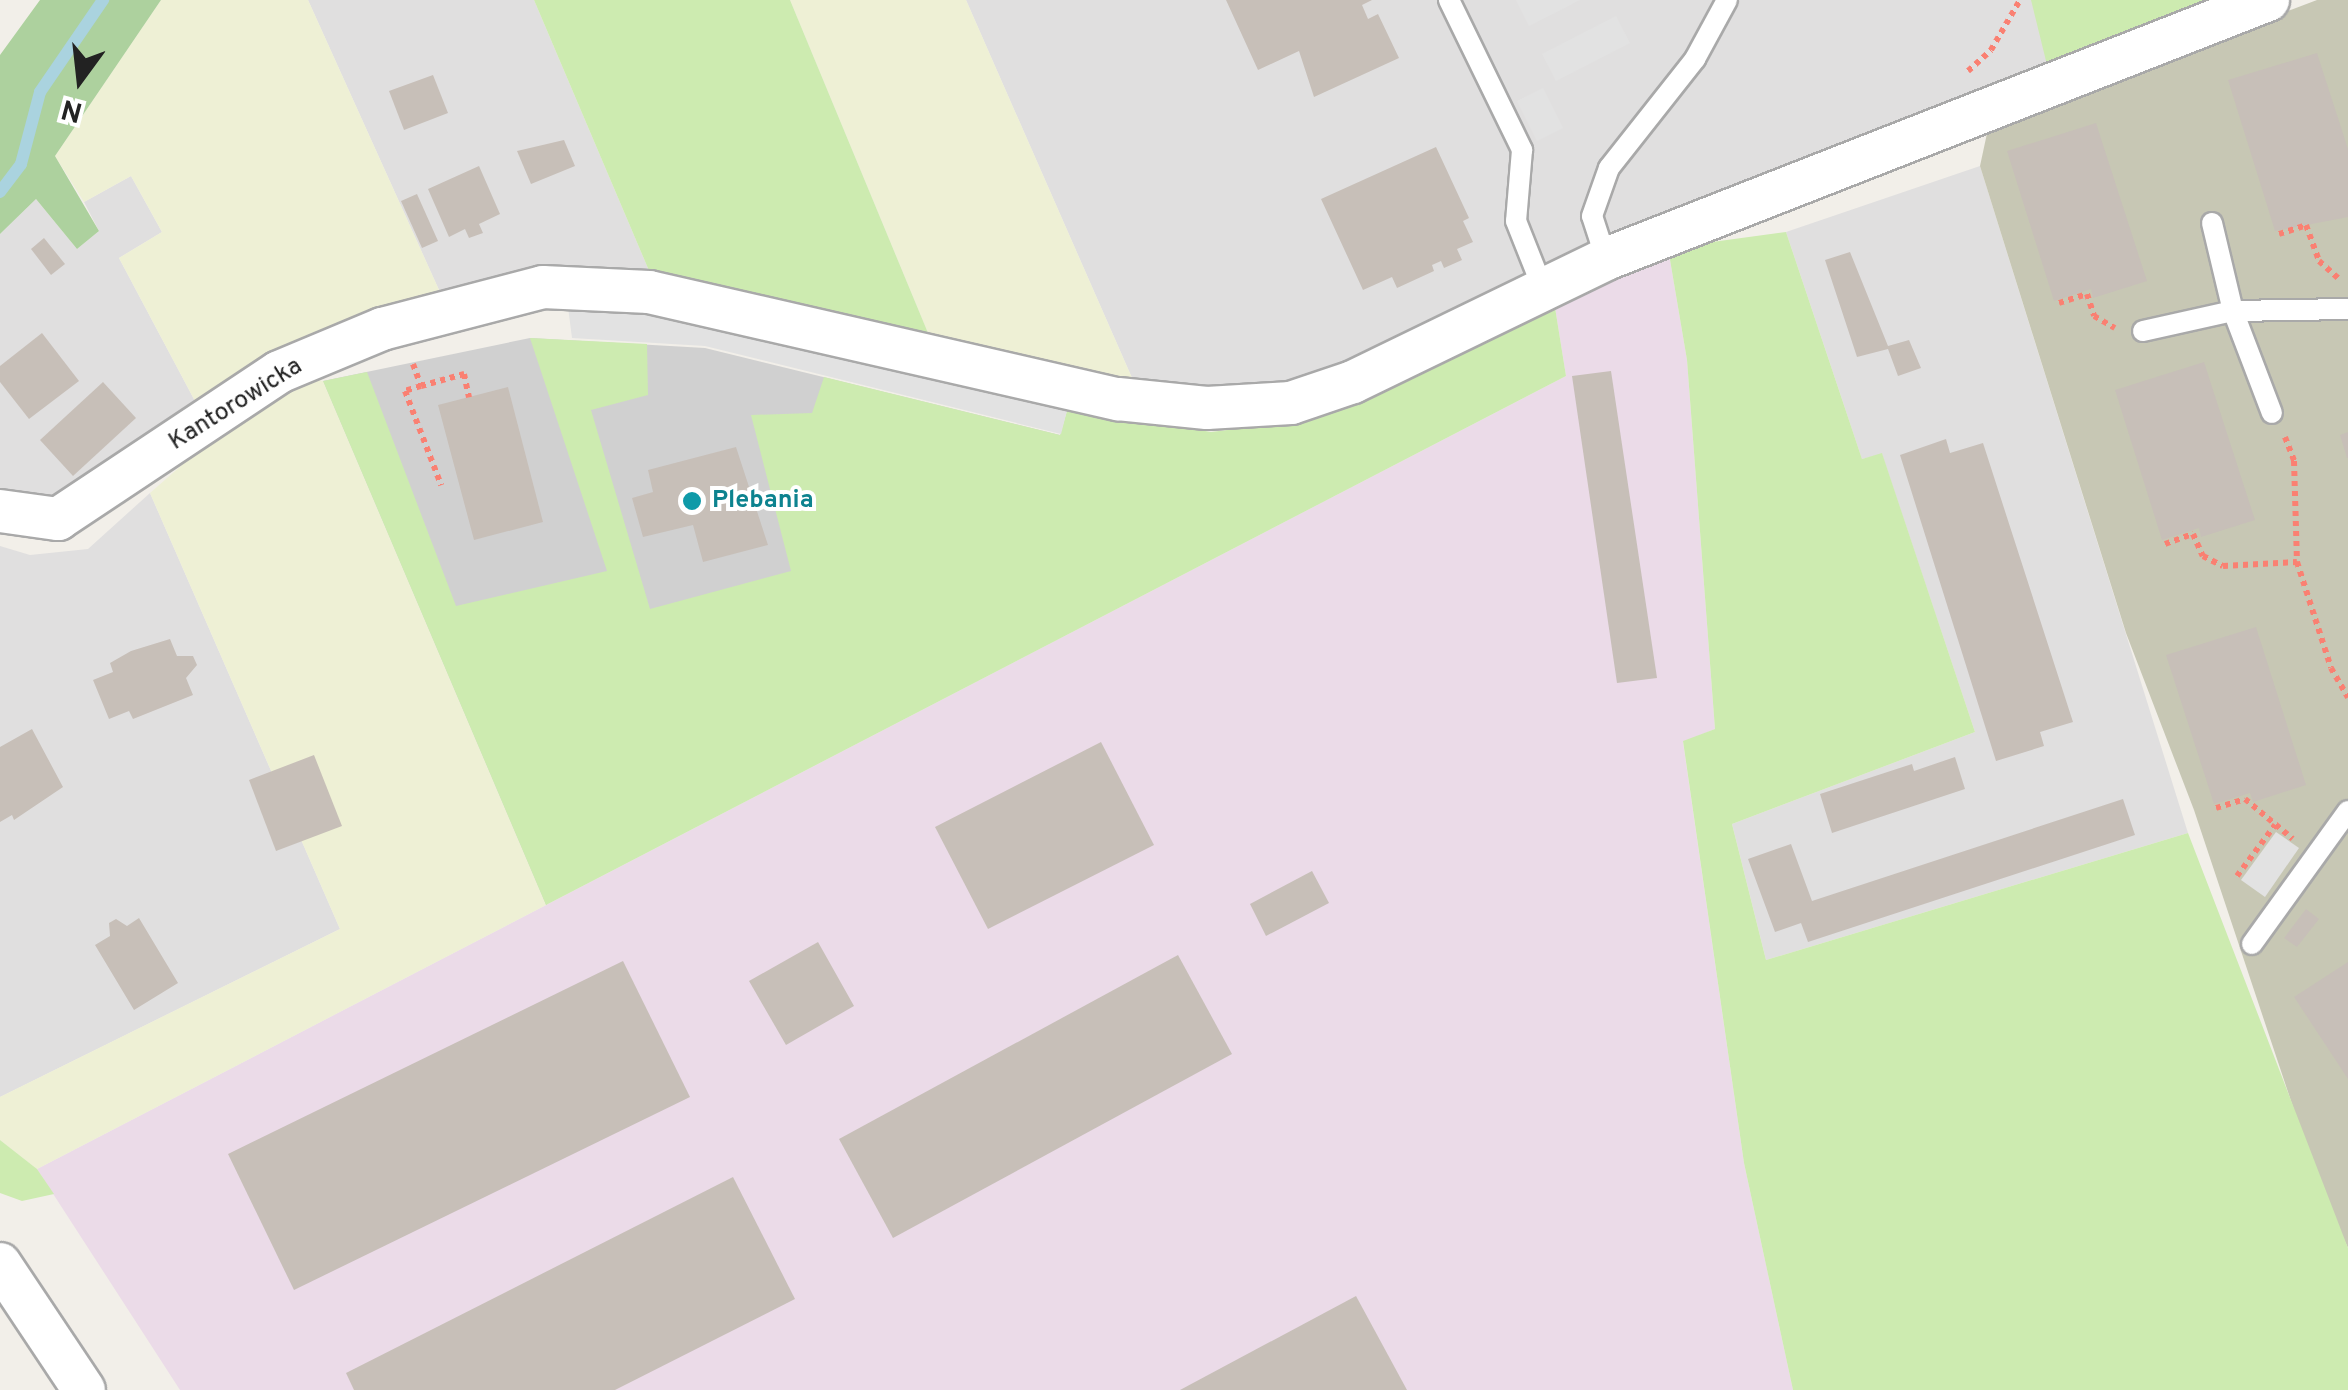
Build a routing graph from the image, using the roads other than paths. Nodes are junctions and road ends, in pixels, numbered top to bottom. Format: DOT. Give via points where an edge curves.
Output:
graph roads {
  1 [pos="1449,0"];
  2 [pos="1727,0"];
  3 [pos="2268,0"];
  4 [pos="2212,223"];
  5 [pos="1606,259"];
  6 [pos="1543,289"];
  7 [pos="2348,309"];
  8 [pos="2233,311"];
  9 [pos="2143,331"];
  10 [pos="2272,413"];
  11 [pos="0,511"];
  12 [pos="2348,811"];
  13 [pos="2252,944"];
  14 [pos="0,1264"];
  15 [pos="84,1390"];
  1 -- 6 [label="lane" via="1522,150 1516,221"];
  2 -- 5 [label="lane" via="1695,59 1609,168 1592,216"];
  3 -- 5 [label="street, Kantorowicka"];
  4 -- 8 [label="lane"];
  5 -- 6 [label="street, Kantorowicka"];
  6 -- 11 [label="street, Kantorowicka" via="1320,396 1233,408 1049,388 649,292 542,287 382,329 279,372 58,520"];
  7 -- 8 [label="lane"];
  8 -- 9 [label="lane"];
  8 -- 10 [label="lane"];
  12 -- 13 [label="lane"];
  14 -- 15 [label="street"];
}
